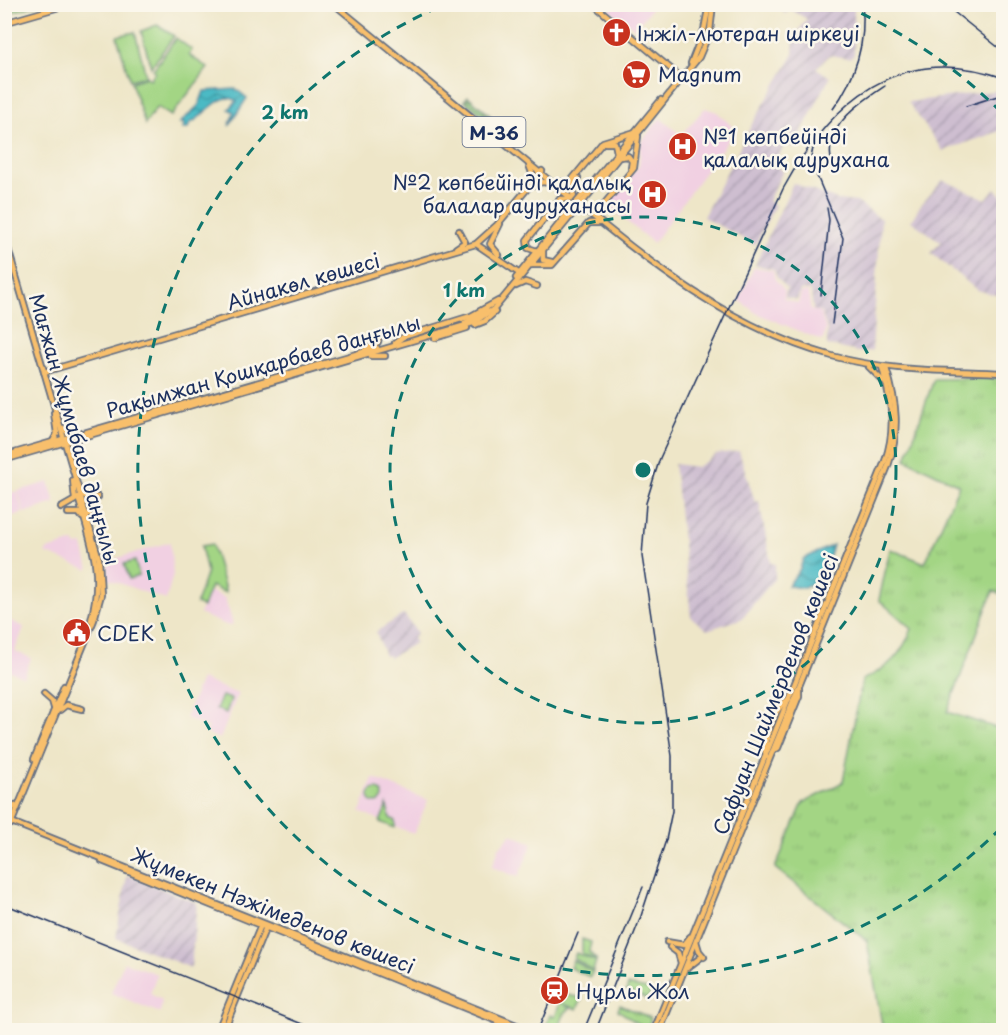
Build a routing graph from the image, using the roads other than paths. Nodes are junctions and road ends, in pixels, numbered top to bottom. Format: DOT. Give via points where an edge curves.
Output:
graph roads {
  1 [pos="59,4"];
  2 [pos="70,4"];
  3 [pos="336,4"];
  4 [pos="595,4"];
  5 [pos="711,4"];
  6 [pos="4,22"];
  7 [pos="683,77"];
  8 [pos="638,131"];
  9 [pos="618,155"];
  10 [pos="527,162"];
  11 [pos="541,172"];
  12 [pos="554,183"];
  13 [pos="526,191"];
  14 [pos="573,198"];
  15 [pos="583,208"];
  16 [pos="594,214"];
  17 [pos="501,220"];
  18 [pos="604,225"];
  19 [pos="459,231"];
  20 [pos="4,234"];
  21 [pos="478,243"];
  22 [pos="5,245"];
  23 [pos="4,251"];
  24 [pos="540,251"];
  25 [pos="429,256"];
  26 [pos="437,257"];
  27 [pos="444,257"];
  28 [pos="503,259"];
  29 [pos="649,261"];
  30 [pos="530,266"];
  31 [pos="391,267"];
  32 [pos="384,273"];
  33 [pos="522,274"];
  34 [pos="537,286"];
  35 [pos="510,291"];
  36 [pos="34,321"];
  37 [pos="32,331"];
  38 [pos="379,336"];
  39 [pos="362,354"];
  40 [pos="385,356"];
  41 [pos="80,357"];
  42 [pos="90,358"];
  43 [pos="70,360"];
  44 [pos="858,362"];
  45 [pos="63,366"];
  46 [pos="884,366"];
  47 [pos="903,370"];
  48 [pos="1004,371"];
  49 [pos="44,372"];
  50 [pos="890,386"];
  51 [pos="54,413"];
  52 [pos="58,419"];
  53 [pos="93,431"];
  54 [pos="62,439"];
  55 [pos="51,442"];
  56 [pos="4,458"];
  57 [pos="73,480"];
  58 [pos="79,491"];
  59 [pos="98,497"];
  60 [pos="93,506"];
  61 [pos="62,508"];
  62 [pos="68,513"];
  63 [pos="87,523"];
  64 [pos="44,694"];
  65 [pos="61,698"];
  66 [pos="82,709"];
  67 [pos="54,711"];
  68 [pos="54,719"];
  69 [pos="16,808"];
  70 [pos="8,821"];
  71 [pos="25,827"];
  72 [pos="698,924"];
  73 [pos="264,925"];
  74 [pos="696,940"];
  75 [pos="681,965"];
  76 [pos="684,972"];
  77 [pos="469,1008"];
  78 [pos="218,1030"];
  79 [pos="224,1030"];
  80 [pos="519,1030"];
  81 [pos="529,1030"];
  82 [pos="654,1030"];
  83 [pos="660,1030"];
  1 -- 6 [label="main road"];
  2 -- 6 [label="main road"];
  3 -- 10 [label="main road, M-36"];
  3 -- 11 [label="main road, M-36"];
  4 -- 7 [label="main road"];
  5 -- 7 [label="main road" via="705,39"];
  5 -- 7 [label="main road" via="708,40"];
  7 -- 8 [label="main road"];
  8 -- 9 [label="main road, Рақымжан Қошқарбаев даңғылы"];
  8 -- 9 [label="main road, Рақымжан Қошқарбаев даңғылы"];
  8 -- 12 [label="main road" via="603,142 570,182"];
  8 -- 16 [label="main road" via="634,168"];
  9 -- 14 [label="main road" via="617,145 606,143 573,184"];
  9 -- 16 [label="main road" via="628,156 632,166"];
  9 -- 24 [label="main road, Рақымжан Қошқарбаев даңғылы, bridge"];
  10 -- 11 [label="main road, M-36"];
  10 -- 13 [label="main road" via="532,173"];
  11 -- 12 [label="main road, M-36"];
  11 -- 13 [label="main road, Айнакөл көшесі"];
  12 -- 13 [label="main road" via="539,182"];
  12 -- 14 [label="main road, M-36"];
  13 -- 17 [label="main road, Айнакөл көшесі"];
  14 -- 15 [label="main road, M-36"];
  14 -- 16 [label="main road, M-36"];
  14 -- 24 [label="main road" via="560,199 527,240 528,248"];
  15 -- 18 [label="main road, M-36"];
  15 -- 24 [label="main road" via="586,221 556,259 545,262"];
  16 -- 29 [label="main road, M-36"];
  17 -- 21 [label="main road, Айнакөл көшесі"];
  17 -- 28 [label="main road" via="490,244"];
  18 -- 29 [label="main road, M-36"];
  18 -- 30 [label="main road" via="589,223 552,265"];
  19 -- 27 [label="main road" via="464,244"];
  20 -- 37 [label="main road, Мағжан Жұмабаев даңғылы"];
  21 -- 27 [label="main road, Айнакөл көшесі"];
  21 -- 28 [label="main road"];
  21 -- 33 [label="main road"];
  22 -- 23 [label="main road"];
  22 -- 51 [label="main road, Мағжан Жұмабаев даңғылы"];
  24 -- 30 [label="main road, Рақымжан Қошқарбаев даңғылы"];
  24 -- 33 [label="main road, Рақымжан Қошқарбаев даңғылы"];
  25 -- 26 [label="main road"];
  26 -- 27 [label="main road, Айнакөл көшесі"];
  26 -- 32 [label="main road, Айнакөл көшесі"];
  28 -- 33 [label="main road"];
  29 -- 44 [label="main road, M-36" via="747,324 794,344"];
  29 -- 46 [label="main road, M-36" via="697,294 756,326 830,353"];
  30 -- 33 [label="main road, Рақымжан Қошқарбаев даңғылы"];
  31 -- 32 [label="main road"];
  32 -- 42 [label="main road, Айнакөл көшесі"];
  33 -- 35 [label="main road, Рақымжан Қошқарбаев даңғылы"];
  33 -- 39 [label="main road, Рақымжан Қошқарбаев даңғылы" via="498,301 467,322"];
  34 -- 35 [label="main road" via="525,282"];
  35 -- 39 [label="main road, Рақымжан Қошқарбаев даңғылы" via="490,313 473,323"];
  36 -- 37 [label="main road"];
  37 -- 49 [label="main road, Мағжан Жұмабаев даңғылы"];
  38 -- 39 [label="main road"];
  39 -- 40 [label="main road"];
  39 -- 53 [label="main road, Рақымжан Қошқарбаев даңғылы"];
  39 -- 54 [label="main road, Рақымжан Қошқарбаев даңғылы"];
  41 -- 42 [label="main road"];
  42 -- 45 [label="main road, Айнакөл көшесі"];
  43 -- 45 [label="main road"];
  44 -- 46 [label="main road, M-36"];
  44 -- 50 [label="main road" via="875,370"];
  45 -- 49 [label="main road, Айнакөл көшесі"];
  46 -- 47 [label="main road, M-36"];
  46 -- 48 [label="main road, M-36"];
  46 -- 50 [label="main road, Сафуан Шаймерденов көшесі"];
  47 -- 48 [label="main road, M-36"];
  47 -- 50 [label="main road" via="894,374"];
  49 -- 52 [label="main road, Мағжан Жұмабаев даңғылы"];
  50 -- 72 [label="main road, Сафуан Шаймерденов көшесі" via="894,419 890,445"];
  50 -- 74 [label="main road, Сафуан Шаймерденов көшесі" via="897,412 895,446"];
  51 -- 54 [label="main road, Мағжан Жұмабаев даңғылы"];
  51 -- 55 [label="main road" via="57,434"];
  52 -- 53 [label="main road" via="69,434"];
  52 -- 54 [label="main road, Мағжан Жұмабаев даңғылы"];
  53 -- 54 [label="main road, Рақымжан Қошқарбаев даңғылы"];
  54 -- 55 [label="main road, Рақымжан Қошқарбаев даңғылы"];
  54 -- 56 [label="main road, Рақымжан Қошқарбаев даңғылы"];
  54 -- 57 [label="main road, Мағжан Жұмабаев даңғылы"];
  54 -- 58 [label="main road, Мағжан Жұмабаев даңғылы"];
  55 -- 56 [label="main road, Рақымжан Қошқарбаев даңғылы"];
  57 -- 61 [label="main road" via="75,500"];
  57 -- 63 [label="main road, Мағжан Жұмабаев даңғылы"];
  58 -- 59 [label="main road" via="88,498"];
  58 -- 63 [label="main road, Мағжан Жұмабаев даңғылы"];
  60 -- 63 [label="main road"];
  62 -- 63 [label="main road" via="79,513"];
  63 -- 65 [label="main road, Мағжан Жұмабаев даңғылы" via="99,559 100,595 94,620"];
  64 -- 67 [label="main road" via="52,701"];
  65 -- 67 [label="main road"];
  65 -- 68 [label="main road"];
  66 -- 68 [label="main road" via="64,705"];
  67 -- 69 [label="main road"];
  68 -- 69 [label="main road"];
  69 -- 70 [label="main road"];
  69 -- 71 [label="main road" via="17,819"];
  70 -- 71 [label="main road, Жұмекен Нәжімеденов көшесі"];
  70 -- 73 [label="main road, Жұмекен Нәжімеденов көшесі"];
  71 -- 73 [label="main road, Жұмекен Нәжімеденов көшесі"];
  72 -- 75 [label="main road, Сафуан Шаймерденов көшесі"];
  72 -- 75 [label="main road" via="684,945 669,944 678,953"];
  73 -- 77 [label="main road, Жұмекен Нәжімеденов көшесі"];
  73 -- 78 [label="main road"];
  73 -- 79 [label="main road"];
  74 -- 76 [label="main road, Сафуан Шаймерденов көшесі"];
  74 -- 76 [label="main road" via="702,957"];
  75 -- 82 [label="main road, Сафуан Шаймерденов көшесі"];
  76 -- 83 [label="main road, Сафуан Шаймерденов көшесі"];
  77 -- 80 [label="main road, Жұмекен Нәжімеденов көшесі"];
  77 -- 81 [label="main road, Жұмекен Нәжімеденов көшесі"];
}
